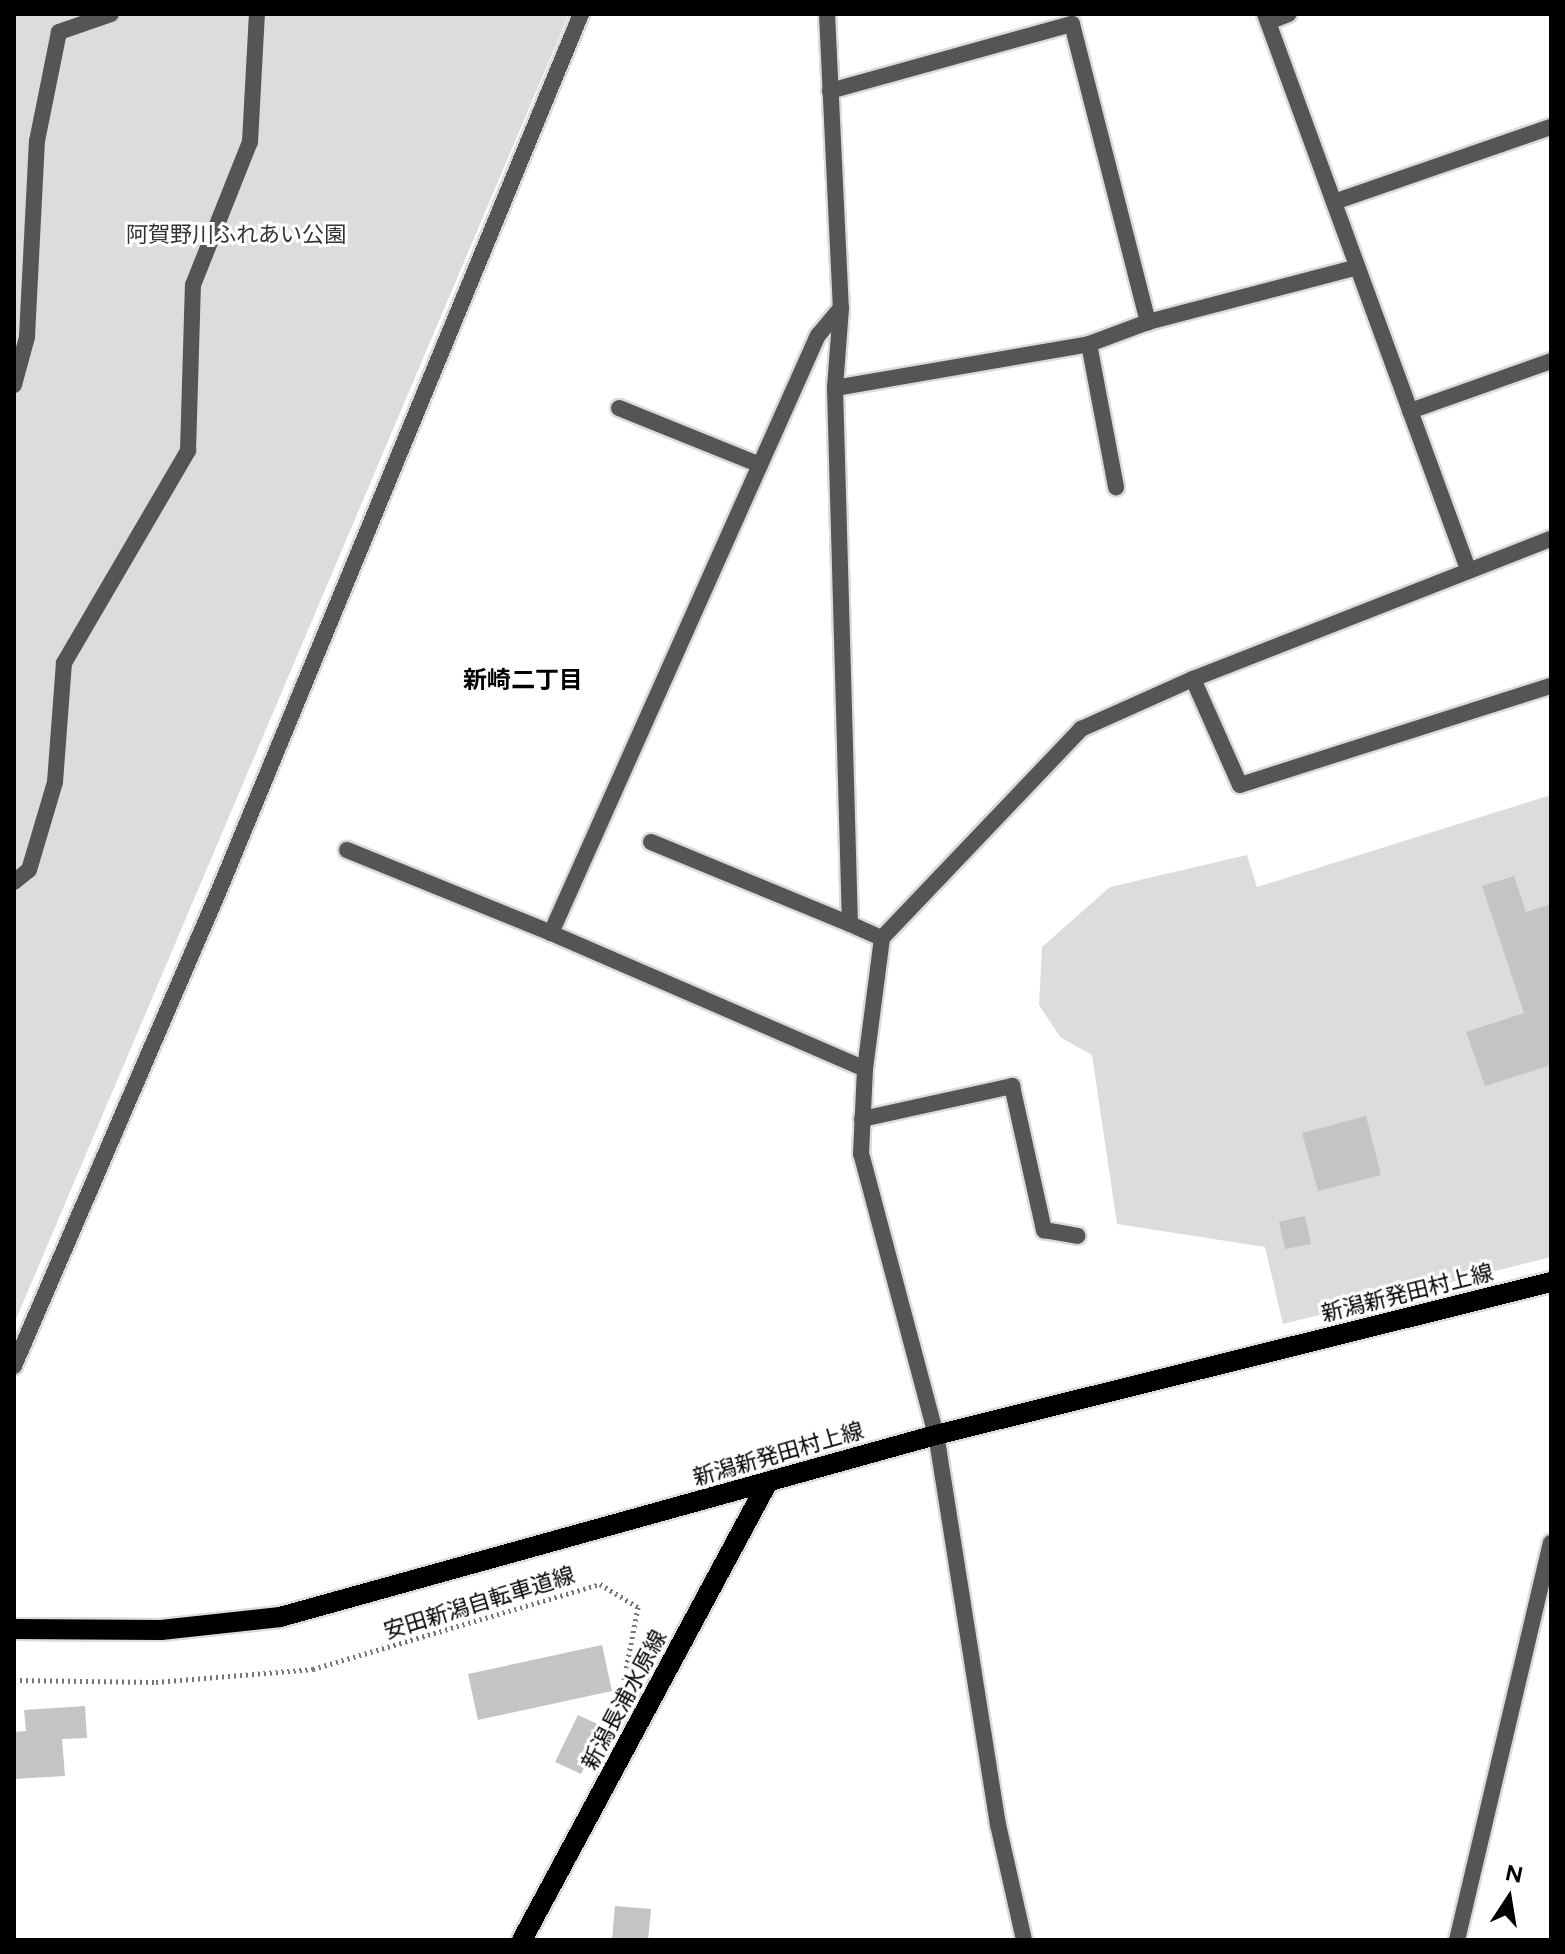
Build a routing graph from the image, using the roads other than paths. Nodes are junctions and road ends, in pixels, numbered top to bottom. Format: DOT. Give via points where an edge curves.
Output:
graph roads {
  1 [pos="111,14"];
  2 [pos="257,14"];
  3 [pos="581,14"];
  4 [pos="827,14"];
  5 [pos="1289,14"];
  6 [pos="1266,18"];
  7 [pos="830,91"];
  8 [pos="1551,127"];
  9 [pos="1334,202"];
  10 [pos="1357,267"];
  11 [pos="841,308"];
  12 [pos="1148,322"];
  13 [pos="1089,344"];
  14 [pos="1551,361"];
  15 [pos="14,385"];
  16 [pos="835,388"];
  17 [pos="619,408"];
  18 [pos="1410,411"];
  19 [pos="760,465"];
  20 [pos="1116,487"];
  21 [pos="1551,539"];
  22 [pos="1468,569"];
  23 [pos="1193,679"];
  24 [pos="1551,686"];
  25 [pos="651,842"];
  26 [pos="347,850"];
  27 [pos="14,882"];
  28 [pos="850,924"];
  29 [pos="551,933"];
  30 [pos="882,938"];
  31 [pos="865,1069"];
  32 [pos="862,1119"];
  33 [pos="1077,1236"];
  34 [pos="1551,1282"];
  35 [pos="14,1366"];
  36 [pos="936,1435"];
  37 [pos="768,1482"];
  38 [pos="1551,1543"];
  39 [pos="14,1629"];
  40 [pos="522,1940"];
  41 [pos="1024,1940"];
  42 [pos="1457,1940"];
  1 -- 15 [label="street" via="59,32 37,141 27,337"];
  2 -- 27 [label="street" via="250,142 193,285 188,451 64,663 55,782 29,870"];
  3 -- 35 [label="street" via="218,893"];
  4 -- 7 [label="street"];
  5 -- 6 [label="street"];
  6 -- 9 [label="street"];
  7 -- 11 [label="street"];
  7 -- 12 [label="street" via="1072,24"];
  8 -- 9 [label="street"];
  9 -- 10 [label="street"];
  10 -- 12 [label="street"];
  10 -- 18 [label="street"];
  11 -- 16 [label="street"];
  11 -- 19 [label="street" via="818,335"];
  12 -- 13 [label="street"];
  13 -- 16 [label="street"];
  13 -- 20 [label="street"];
  14 -- 18 [label="street"];
  16 -- 28 [label="street"];
  17 -- 19 [label="street"];
  18 -- 22 [label="street"];
  19 -- 29 [label="street"];
  21 -- 22 [label="street"];
  22 -- 23 [label="street"];
  23 -- 24 [label="street" via="1240,785"];
  23 -- 30 [label="street" via="1081,729"];
  25 -- 28 [label="street"];
  26 -- 29 [label="street"];
  28 -- 30 [label="street"];
  29 -- 31 [label="street"];
  30 -- 31 [label="street"];
  31 -- 32 [label="street"];
  32 -- 33 [label="street" via="1012,1086 1044,1230"];
  32 -- 36 [label="street" via="861,1154"];
  34 -- 36 [label="main road, 新潟新発田村上線"];
  36 -- 37 [label="main road, 新潟新発田村上線"];
  36 -- 41 [label="street" via="998,1825"];
  37 -- 39 [label="main road, 新潟新発田村上線" via="280,1617 161,1630"];
  37 -- 40 [label="main road, 新潟長浦水原線"];
  38 -- 42 [label="street"];
}
